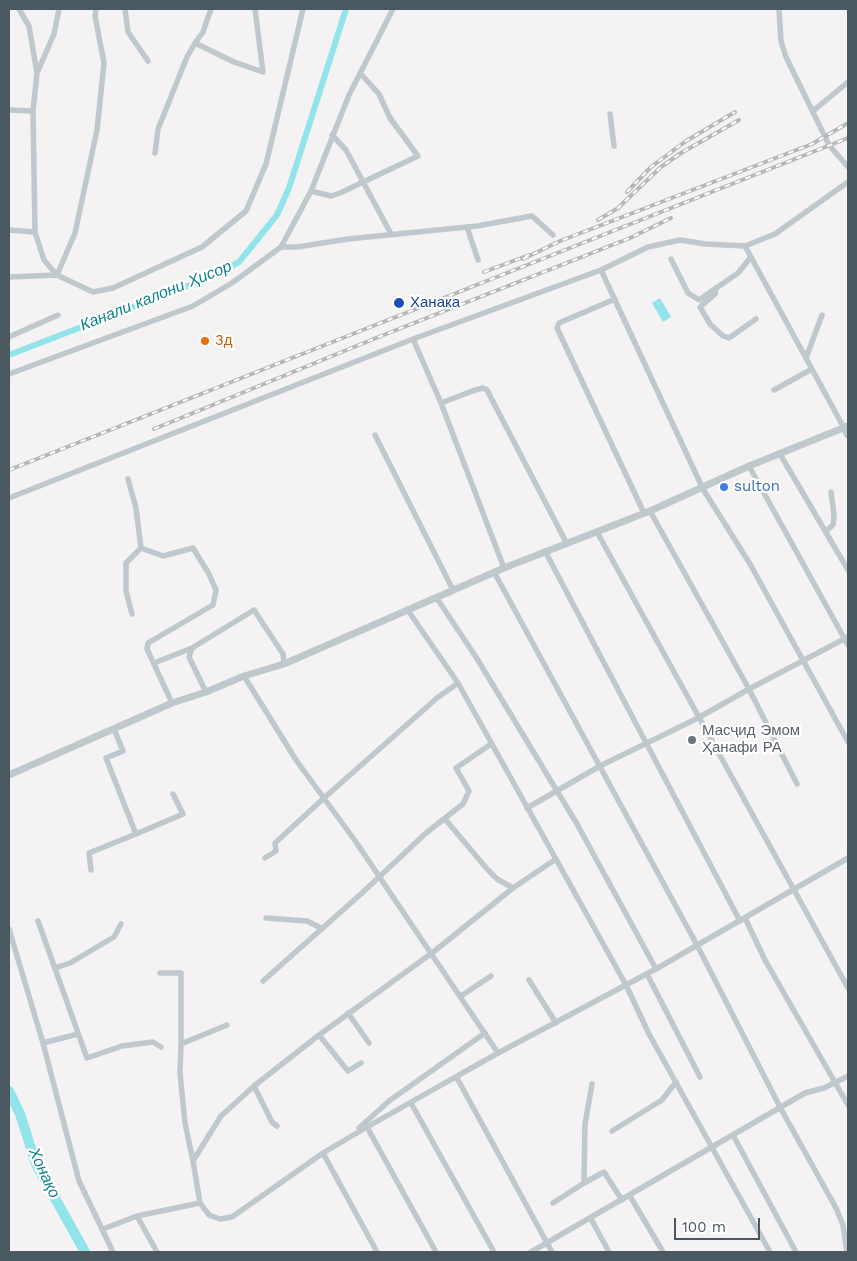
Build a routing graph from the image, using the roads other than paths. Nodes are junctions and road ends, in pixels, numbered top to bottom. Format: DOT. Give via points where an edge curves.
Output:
graph roads {
  1 [pos="19,9"];
  2 [pos="59,9"];
  3 [pos="96,9"];
  4 [pos="125,9"];
  5 [pos="211,9"];
  6 [pos="255,9"];
  7 [pos="303,9"];
  8 [pos="393,9"];
  9 [pos="779,9"];
  10 [pos="195,43"];
  11 [pos="148,61"];
  12 [pos="37,73"];
  13 [pos="360,73"];
  14 [pos="848,82"];
  15 [pos="9,110"];
  16 [pos="32,111"];
  17 [pos="813,111"];
  18 [pos="610,114"];
  19 [pos="332,135"];
  20 [pos="614,146"];
  21 [pos="155,153"];
  22 [pos="848,167"];
  23 [pos="362,182"];
  24 [pos="848,182"];
  25 [pos="311,191"];
  26 [pos="467,227"];
  27 [pos="9,230"];
  28 [pos="35,232"];
  29 [pos="391,234"];
  30 [pos="553,236"];
  31 [pos="745,246"];
  32 [pos="281,247"];
  33 [pos="751,257"];
  34 [pos="671,259"];
  35 [pos="478,260"];
  36 [pos="601,270"];
  37 [pos="57,275"];
  38 [pos="9,277"];
  39 [pos="716,288"];
  40 [pos="615,299"];
  41 [pos="58,315"];
  42 [pos="822,315"];
  43 [pos="756,319"];
  44 [pos="9,337"];
  45 [pos="413,339"];
  46 [pos="806,358"];
  47 [pos="812,369"];
  48 [pos="9,374"];
  49 [pos="774,390"];
  50 [pos="441,403"];
  51 [pos="846,427"];
  52 [pos="375,435"];
  53 [pos="848,435"];
  54 [pos="780,454"];
  55 [pos="750,466"];
  56 [pos="128,479"];
  57 [pos="703,489"];
  58 [pos="831,492"];
  59 [pos="9,498"];
  60 [pos="647,512"];
  61 [pos="826,531"];
  62 [pos="597,532"];
  63 [pos="567,544"];
  64 [pos="141,548"];
  65 [pos="545,551"];
  66 [pos="504,568"];
  67 [pos="848,570"];
  68 [pos="494,572"];
  69 [pos="453,590"];
  70 [pos="436,597"];
  71 [pos="408,609"];
  72 [pos="132,614"];
  73 [pos="846,638"];
  74 [pos="848,645"];
  75 [pos="192,648"];
  76 [pos="802,660"];
  77 [pos="154,663"];
  78 [pos="284,664"];
  79 [pos="244,676"];
  80 [pos="458,683"];
  81 [pos="749,689"];
  82 [pos="206,692"];
  83 [pos="172,703"];
  84 [pos="698,718"];
  85 [pos="114,729"];
  86 [pos="848,742"];
  87 [pos="644,743"];
  88 [pos="490,744"];
  89 [pos="600,766"];
  90 [pos="9,775"];
  91 [pos="797,784"];
  92 [pos="557,791"];
  93 [pos="173,794"];
  94 [pos="324,798"];
  95 [pos="527,808"];
  96 [pos="444,819"];
  97 [pos="136,834"];
  98 [pos="265,858"];
  99 [pos="556,859"];
  100 [pos="847,859"];
  101 [pos="848,867"];
  102 [pos="91,870"];
  103 [pos="379,877"];
  104 [pos="514,888"];
  105 [pos="794,888"];
  106 [pos="266,918"];
  107 [pos="742,919"];
  108 [pos="38,921"];
  109 [pos="121,924"];
  110 [pos="321,928"];
  111 [pos="9,929"];
  112 [pos="697,945"];
  113 [pos="432,953"];
  114 [pos="55,968"];
  115 [pos="656,970"];
  116 [pos="160,973"];
  117 [pos="647,974"];
  118 [pos="491,976"];
  119 [pos="264,980"];
  120 [pos="529,980"];
  121 [pos="626,985"];
  122 [pos="848,988"];
  123 [pos="460,996"];
  124 [pos="348,1013"];
  125 [pos="556,1023"];
  126 [pos="228,1025"];
  127 [pos="485,1033"];
  128 [pos="78,1034"];
  129 [pos="319,1035"];
  130 [pos="43,1043"];
  131 [pos="181,1044"];
  132 [pos="369,1044"];
  133 [pos="160,1047"];
  134 [pos="498,1053"];
  135 [pos="361,1063"];
  136 [pos="848,1076"];
  137 [pos="700,1077"];
  138 [pos="457,1078"];
  139 [pos="676,1082"];
  140 [pos="836,1082"];
  141 [pos="592,1084"];
  142 [pos="254,1086"];
  143 [pos="411,1103"];
  144 [pos="848,1105"];
  145 [pos="781,1108"];
  146 [pos="277,1126"];
  147 [pos="367,1127"];
  148 [pos="612,1131"];
  149 [pos="733,1135"];
  150 [pos="350,1137"];
  151 [pos="711,1148"];
  152 [pos="323,1153"];
  153 [pos="193,1161"];
  154 [pos="584,1183"];
  155 [pos="630,1196"];
  156 [pos="622,1200"];
  157 [pos="200,1203"];
  158 [pos="553,1203"];
  159 [pos="137,1216"];
  160 [pos="591,1219"];
  161 [pos="103,1229"];
  162 [pos="547,1243"];
  163 [pos="113,1252"];
  164 [pos="157,1252"];
  165 [pos="377,1252"];
  166 [pos="436,1252"];
  167 [pos="494,1252"];
  168 [pos="531,1252"];
  169 [pos="552,1252"];
  170 [pos="610,1252"];
  171 [pos="663,1252"];
  172 [pos="770,1252"];
  173 [pos="796,1252"];
  174 [pos="847,1252"];
  1 -- 12 [label="street" via="29,26"];
  2 -- 12 [label="street" via="54,34"];
  3 -- 37 [label="street" via="104,63 97,130 75,233"];
  4 -- 11 [label="street" via="128,32"];
  5 -- 10 [label="street" via="203,32"];
  6 -- 10 [label="street" via="262,72"];
  7 -- 37 [label="street" via="266,164 246,212 202,247 112,288 93,292"];
  8 -- 13 [label="street"];
  9 -- 17 [label="street" via="781,41 786,57"];
  10 -- 21 [label="street" via="186,57 158,129"];
  12 -- 16 [label="street"];
  13 -- 19 [label="street"];
  13 -- 23 [label="street" via="379,94 390,118 418,156"];
  14 -- 17 [label="street"];
  15 -- 16 [label="street"];
  16 -- 28 [label="street"];
  17 -- 22 [label="street" via="829,145"];
  18 -- 20 [label="street"];
  19 -- 23 [label="street" via="346,150"];
  19 -- 25 [label="street"];
  23 -- 25 [label="street" via="331,196"];
  23 -- 29 [label="street"];
  24 -- 31 [label="street" via="775,234"];
  25 -- 32 [label="street"];
  26 -- 29 [label="street"];
  26 -- 30 [label="street" via="532,216"];
  26 -- 35 [label="street"];
  27 -- 28 [label="street"];
  28 -- 37 [label="street" via="44,260"];
  29 -- 32 [label="street"];
  31 -- 33 [label="street"];
  31 -- 36 [label="street" via="680,240 648,247"];
  32 -- 48 [label="street" via="232,283 193,306"];
  33 -- 39 [label="street" via="738,273"];
  33 -- 46 [label="street"];
  34 -- 39 [label="street" via="688,293 699,300"];
  36 -- 40 [label="street"];
  36 -- 45 [label="street"];
  37 -- 38 [label="street"];
  39 -- 43 [label="street" via="715,294 700,307 710,324 723,336 729,338"];
  40 -- 57 [label="street"];
  40 -- 60 [label="street" via="559,323 557,328"];
  41 -- 44 [label="street"];
  42 -- 46 [label="street"];
  45 -- 50 [label="street"];
  45 -- 59 [label="street"];
  46 -- 47 [label="street"];
  47 -- 49 [label="street"];
  47 -- 51 [label="street"];
  50 -- 63 [label="street" via="475,390 487,390"];
  50 -- 66 [label="street"];
  51 -- 53 [label="street"];
  51 -- 54 [label="street"];
  52 -- 69 [label="street"];
  54 -- 55 [label="street"];
  54 -- 61 [label="street"];
  55 -- 57 [label="street"];
  55 -- 73 [label="street"];
  56 -- 64 [label="street"];
  57 -- 60 [label="street"];
  57 -- 76 [label="street" via="750,564"];
  58 -- 61 [label="street" via="833,525"];
  60 -- 62 [label="street"];
  60 -- 81 [label="street"];
  61 -- 67 [label="street"];
  62 -- 63 [label="street"];
  62 -- 84 [label="street"];
  63 -- 65 [label="street"];
  64 -- 72 [label="street" via="126,563 126,591"];
  64 -- 77 [label="street" via="163,556 193,548 216,590 213,605 148,643 147,649"];
  65 -- 66 [label="street"];
  65 -- 87 [label="street"];
  66 -- 68 [label="street"];
  68 -- 69 [label="street"];
  68 -- 89 [label="street"];
  69 -- 70 [label="street"];
  70 -- 71 [label="street"];
  70 -- 92 [label="street"];
  71 -- 78 [label="street"];
  71 -- 80 [label="street"];
  73 -- 74 [label="street"];
  73 -- 76 [label="street"];
  75 -- 77 [label="street"];
  75 -- 78 [label="street" via="254,610 283,654"];
  75 -- 82 [label="street" via="189,656"];
  76 -- 81 [label="street"];
  76 -- 86 [label="street"];
  77 -- 83 [label="street"];
  78 -- 79 [label="street"];
  79 -- 82 [label="street"];
  79 -- 94 [label="street" via="296,760"];
  80 -- 88 [label="street"];
  80 -- 94 [label="street" via="436,698"];
  81 -- 84 [label="street"];
  81 -- 91 [label="street"];
  82 -- 83 [label="street"];
  83 -- 85 [label="street"];
  84 -- 87 [label="street"];
  84 -- 105 [label="street"];
  85 -- 90 [label="street"];
  85 -- 97 [label="street" via="122,752 106,758"];
  87 -- 89 [label="street"];
  87 -- 107 [label="street"];
  88 -- 95 [label="street"];
  88 -- 96 [label="street" via="456,768 469,794 463,804"];
  89 -- 92 [label="street"];
  89 -- 112 [label="street"];
  92 -- 95 [label="street"];
  92 -- 115 [label="street"];
  93 -- 97 [label="street" via="183,814"];
  94 -- 98 [label="street" via="275,843 276,851"];
  94 -- 103 [label="street"];
  95 -- 99 [label="street"];
  96 -- 103 [label="street"];
  96 -- 104 [label="street" via="497,879"];
  97 -- 102 [label="street" via="89,853"];
  99 -- 104 [label="street"];
  99 -- 121 [label="street"];
  100 -- 101 [label="street"];
  100 -- 105 [label="street"];
  103 -- 110 [label="street"];
  103 -- 113 [label="street"];
  104 -- 113 [label="street"];
  105 -- 107 [label="street"];
  105 -- 122 [label="street"];
  106 -- 110 [label="street" via="307,921"];
  107 -- 112 [label="street"];
  107 -- 140 [label="street"];
  108 -- 114 [label="street"];
  109 -- 114 [label="street" via="114,937 70,963"];
  110 -- 119 [label="street"];
  111 -- 130 [label="street"];
  112 -- 115 [label="street"];
  112 -- 145 [label="street"];
  113 -- 123 [label="street"];
  113 -- 124 [label="street"];
  114 -- 128 [label="street"];
  115 -- 117 [label="street"];
  116 -- 131 [label="street" via="181,973"];
  117 -- 121 [label="street"];
  117 -- 137 [label="street"];
  118 -- 123 [label="street"];
  120 -- 125 [label="street"];
  121 -- 125 [label="street"];
  121 -- 139 [label="street"];
  123 -- 127 [label="street"];
  124 -- 129 [label="street"];
  124 -- 132 [label="street"];
  125 -- 134 [label="street"];
  126 -- 131 [label="street"];
  127 -- 134 [label="street"];
  127 -- 150 [label="street" via="389,1101"];
  128 -- 130 [label="street"];
  128 -- 133 [label="street" via="87,1058 122,1046 153,1042"];
  129 -- 135 [label="street" via="348,1071"];
  129 -- 142 [label="street"];
  130 -- 161 [label="street" via="79,1181"];
  131 -- 153 [label="street" via="180,1074 185,1123"];
  134 -- 138 [label="street"];
  136 -- 140 [label="street"];
  138 -- 143 [label="street"];
  138 -- 162 [label="street"];
  139 -- 148 [label="street" via="662,1100"];
  139 -- 151 [label="street"];
  140 -- 144 [label="street"];
  140 -- 145 [label="street" via="805,1093"];
  141 -- 154 [label="street" via="585,1124"];
  142 -- 146 [label="street"];
  142 -- 153 [label="street" via="221,1116"];
  143 -- 147 [label="street"];
  143 -- 167 [label="street"];
  145 -- 149 [label="street"];
  145 -- 174 [label="street" via="839,1214"];
  147 -- 150 [label="street"];
  147 -- 166 [label="street"];
  149 -- 151 [label="street"];
  149 -- 173 [label="street"];
  150 -- 152 [label="street"];
  151 -- 155 [label="street"];
  151 -- 172 [label="street"];
  152 -- 157 [label="street" via="232,1217 220,1219 209,1215"];
  152 -- 165 [label="street"];
  153 -- 157 [label="street"];
  154 -- 156 [label="street" via="604,1172"];
  154 -- 158 [label="street"];
  155 -- 156 [label="street"];
  155 -- 171 [label="street"];
  156 -- 160 [label="street"];
  157 -- 159 [label="street"];
  159 -- 161 [label="street"];
  159 -- 164 [label="street"];
  160 -- 162 [label="street"];
  160 -- 170 [label="street"];
  161 -- 163 [label="street"];
  162 -- 168 [label="street"];
  162 -- 169 [label="street"];
}
